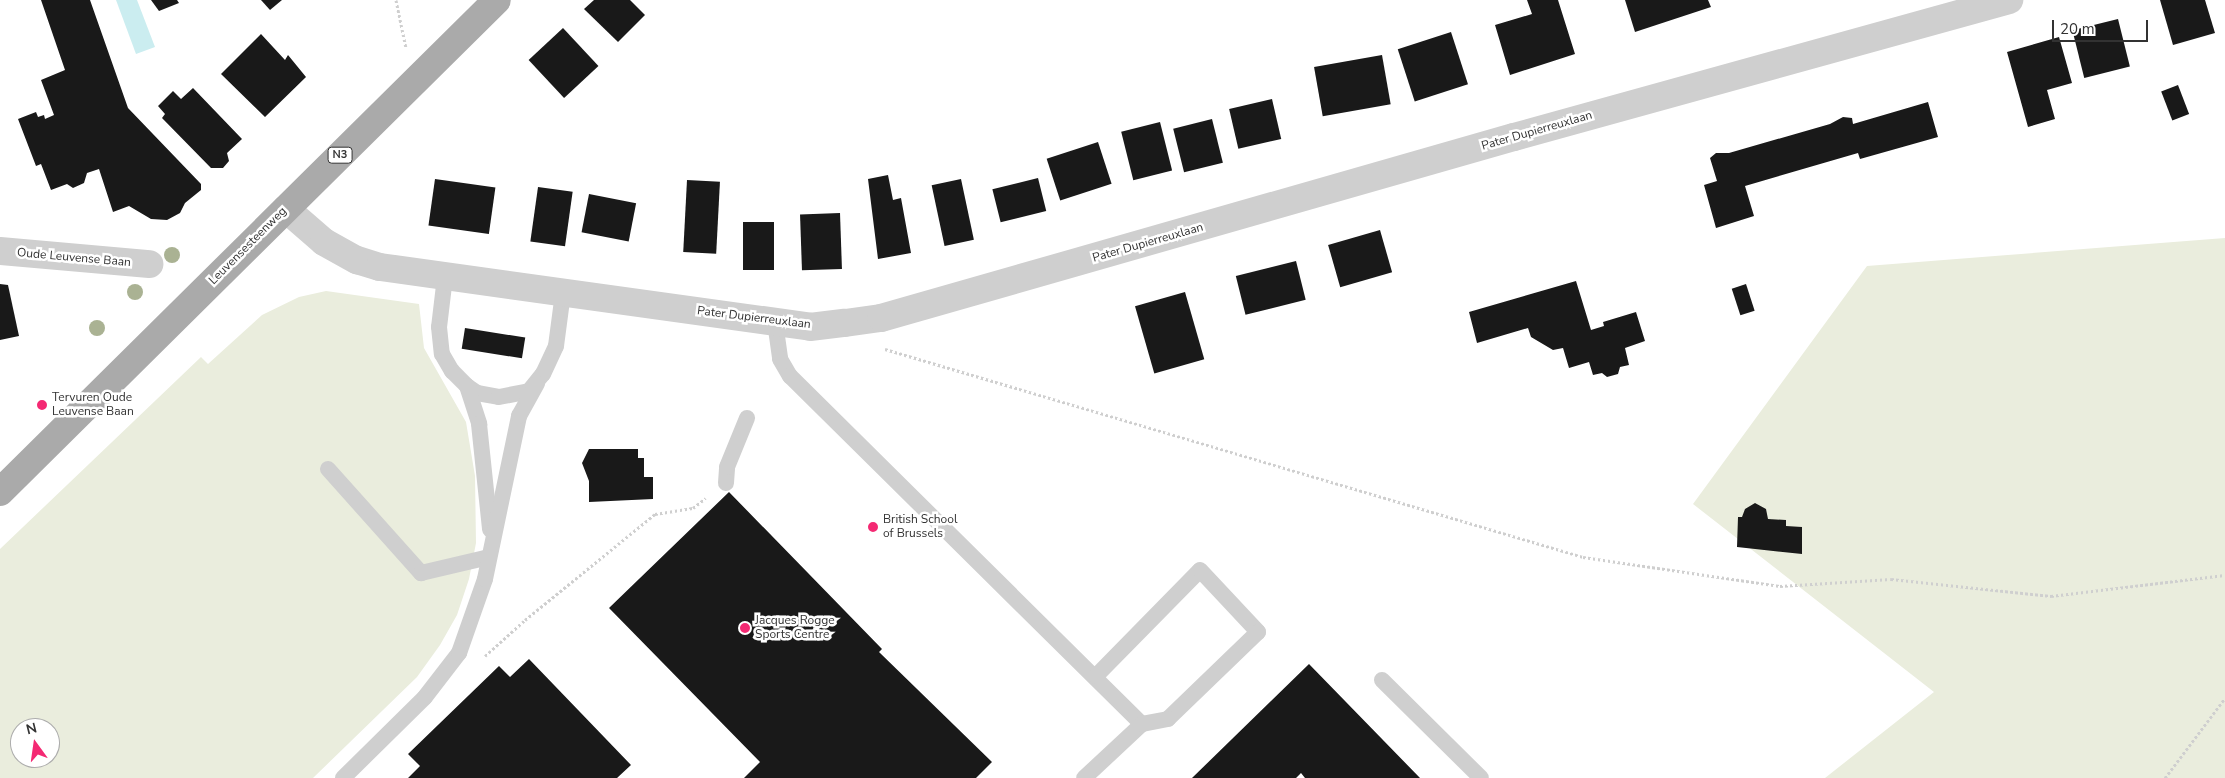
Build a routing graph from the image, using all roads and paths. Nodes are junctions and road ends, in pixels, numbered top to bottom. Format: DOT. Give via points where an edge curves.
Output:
graph roads {
  1 [pos="396,0"];
  2 [pos="497,0"];
  3 [pos="2009,0"];
  4 [pos="412,84"];
  5 [pos="286,209"];
  6 [pos="0,251"];
  7 [pos="149,264"];
  8 [pos="445,277"];
  9 [pos="563,293"];
  10 [pos="775,322"];
  11 [pos="877,347"];
  12 [pos="537,384"];
  13 [pos="467,386"];
  14 [pos="747,418"];
  15 [pos="328,469"];
  16 [pos="726,482"];
  17 [pos="0,492"];
  18 [pos="490,550"];
  19 [pos="2225,575"];
  20 [pos="480,661"];
  21 [pos="1096,676"];
  22 [pos="1382,680"];
  23 [pos="2225,698"];
  24 [pos="1142,724"];
  25 [pos="343,778"];
  26 [pos="1084,778"];
  27 [pos="1481,778"];
  28 [pos="2165,778"];
  1 -- 4 [label="path"];
  2 -- 4 [label="main road, Leuvensesteenweg / N3"];
  3 -- 10 [label="street, Pater Dupierreuxlaan" via="881,318 810,327"];
  4 -- 5 [label="main road, Leuvensesteenweg / N3"];
  5 -- 8 [label="street, Pater Dupierreuxlaan" via="324,242 357,260"];
  5 -- 17 [label="main road, Leuvensesteenweg / N3"];
  6 -- 7 [label="street, Oude Leuvense Baan"];
  8 -- 9 [label="street, Pater Dupierreuxlaan"];
  8 -- 13 [label="lane" via="439,327 442,354 452,371"];
  9 -- 10 [label="street, Pater Dupierreuxlaan"];
  9 -- 12 [label="lane" via="556,346"];
  10 -- 21 [label="lane" via="780,359 790,376"];
  11 -- 19 [label="path" via="1583,557 1780,586 1891,579 2051,596"];
  12 -- 13 [label="lane" via="511,397 477,393"];
  12 -- 18 [label="lane" via="519,416"];
  13 -- 18 [label="lane" via="479,424"];
  14 -- 16 [label="lane" via="727,467"];
  15 -- 18 [label="lane" via="421,573"];
  16 -- 20 [label="path" via="693,508 655,514"];
  18 -- 25 [label="lane" via="469,631 448,670"];
  21 -- 24 [label="lane"];
  21 -- 24 [label="lane" via="1200,570 1258,632 1168,719"];
  22 -- 27 [label="lane"];
  23 -- 28 [label="path"];
  24 -- 26 [label="lane"];
}
